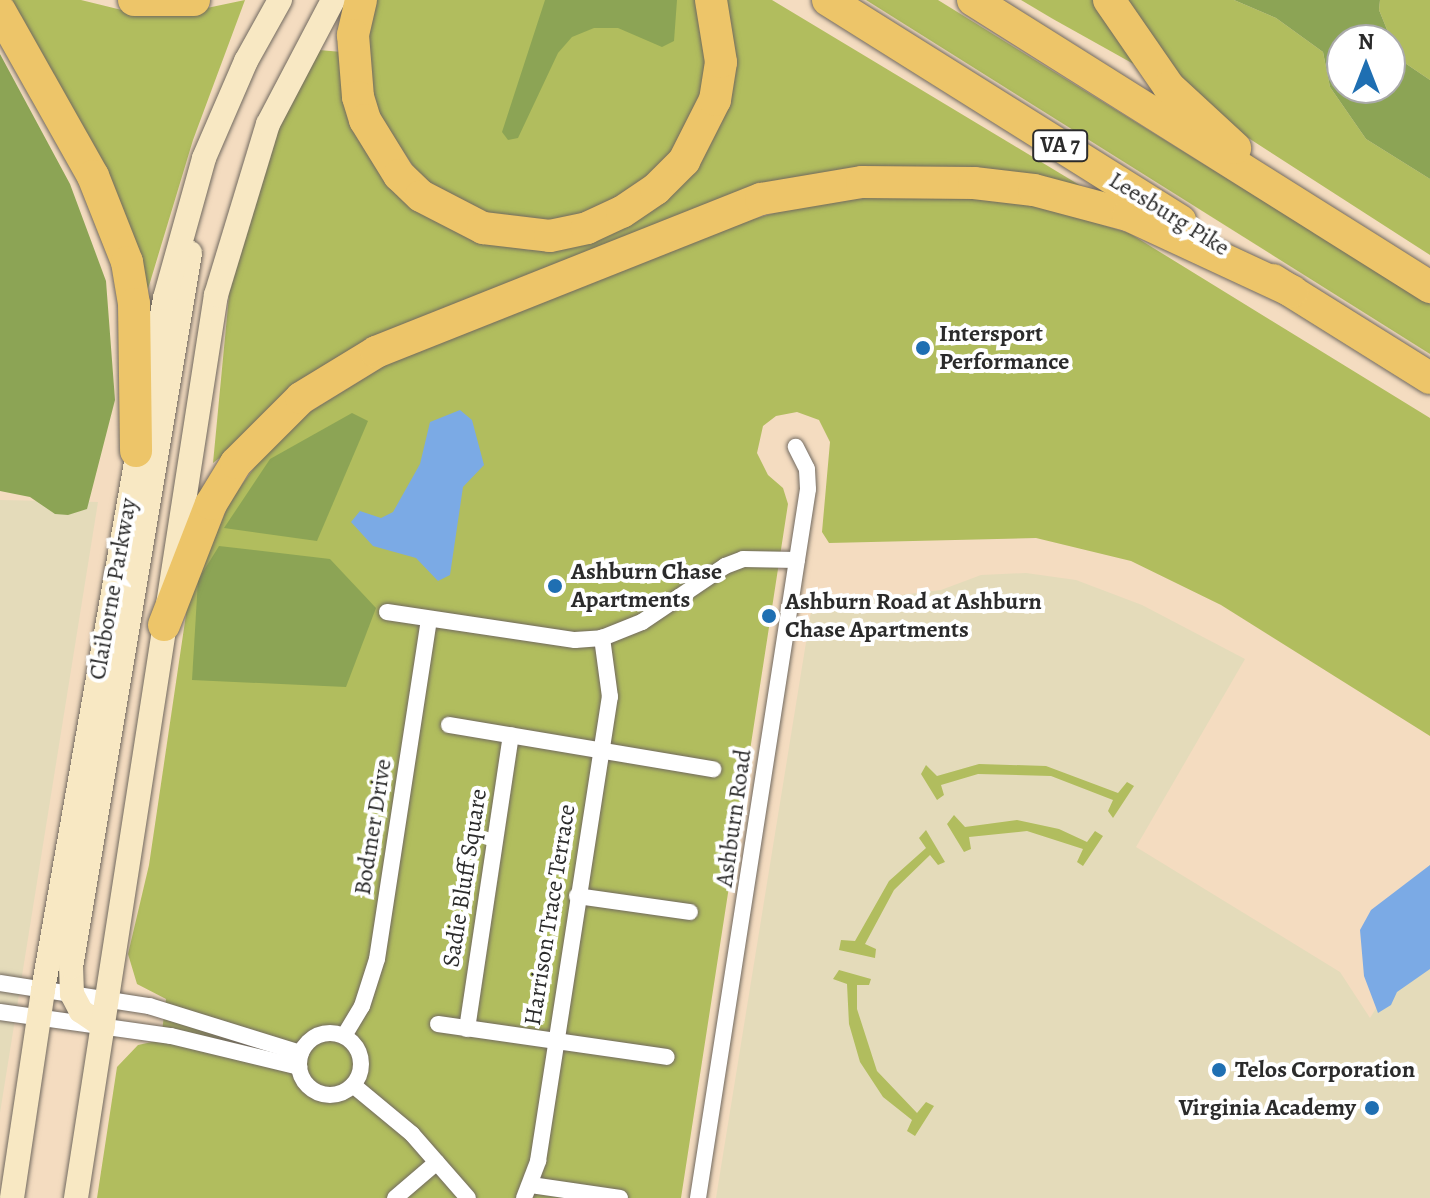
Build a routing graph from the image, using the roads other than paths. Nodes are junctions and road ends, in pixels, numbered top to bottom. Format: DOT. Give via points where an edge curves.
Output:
graph roads {
  1 [pos="134,0"];
  2 [pos="194,0"];
  3 [pos="280,0"];
  4 [pos="333,0"];
  5 [pos="361,0"];
  6 [pos="711,0"];
  7 [pos="828,0"];
  8 [pos="973,0"];
  9 [pos="1109,0"];
  10 [pos="0,11"];
  11 [pos="204,158"];
  12 [pos="1296,204"];
  13 [pos="1430,287"];
  14 [pos="1292,291"];
  15 [pos="1430,378"];
  16 [pos="796,447"];
  17 [pos="136,451"];
  18 [pos="797,560"];
  19 [pos="387,612"];
  20 [pos="429,620"];
  21 [pos="164,625"];
  22 [pos="602,638"];
  23 [pos="449,725"];
  24 [pos="511,735"];
  25 [pos="600,751"];
  26 [pos="713,769"];
  27 [pos="577,896"];
  28 [pos="690,912"];
  29 [pos="0,983"];
  30 [pos="43,990"];
  31 [pos="72,994"];
  32 [pos="108,999"];
  33 [pos="0,1012"];
  34 [pos="39,1018"];
  35 [pos="438,1024"];
  36 [pos="103,1026"];
  37 [pos="467,1029"];
  38 [pos="344,1036"];
  39 [pos="555,1040"];
  40 [pos="667,1057"];
  41 [pos="300,1060"];
  42 [pos="353,1085"];
  43 [pos="437,1162"];
  44 [pos="527,1192"];
  45 [pos="12,1198"];
  46 [pos="76,1198"];
  47 [pos="395,1198"];
  48 [pos="468,1198"];
  49 [pos="620,1198"];
  50 [pos="698,1198"];
  1 -- 2 [label="highway"];
  3 -- 11 [label="main road, Claiborne Parkway" via="246,61"];
  4 -- 21 [label="main road" via="268,124 225,256"];
  5 -- 6 [label="highway" via="353,35 358,97 365,120 399,175 421,196 483,228 550,236 587,228 622,212 684,161 715,100 721,62"];
  7 -- 14 [label="highway, Leesburg Pike / VA 7"];
  8 -- 12 [label="highway"];
  9 -- 12 [label="highway" via="1169,87"];
  10 -- 17 [label="highway" via="93,176 127,262 134,304"];
  11 -- 17 [label="main road, Claiborne Parkway" via="179,235"];
  11 -- 31 [label="main road" via="71,967"];
  12 -- 13 [label="highway"];
  14 -- 15 [label="highway, Leesburg Pike / VA 7"];
  14 -- 21 [label="highway" via="1128,215 1034,190 974,183 862,182 761,199 376,352 301,398 236,463 206,515"];
  16 -- 18 [label="street, Ashburn Road" via="807,469 808,489"];
  17 -- 30 [label="main road, Claiborne Parkway"];
  18 -- 22 [label="street" via="743,559 725,566 642,622"];
  18 -- 50 [label="street, Ashburn Road"];
  19 -- 20 [label="street"];
  20 -- 22 [label="street" via="575,640"];
  20 -- 38 [label="street, Bodmer Drive" via="377,959 362,1006"];
  21 -- 32 [label="main road"];
  22 -- 25 [label="street, Harrison Trace Terrace" via="610,697"];
  23 -- 24 [label="street"];
  24 -- 25 [label="street"];
  24 -- 37 [label="street, Sadie Bluff Square"];
  25 -- 26 [label="street"];
  25 -- 27 [label="street, Harrison Trace Terrace"];
  27 -- 28 [label="street"];
  27 -- 39 [label="street, Harrison Trace Terrace"];
  29 -- 30 [label="street"];
  30 -- 31 [label="street"];
  30 -- 34 [label="main road, Claiborne Parkway"];
  31 -- 32 [label="street"];
  31 -- 36 [label="main road" via="81,1011"];
  32 -- 36 [label="main road"];
  32 -- 41 [label="street" via="149,1006"];
  33 -- 34 [label="street"];
  34 -- 36 [label="street"];
  34 -- 45 [label="main road, Claiborne Parkway"];
  35 -- 37 [label="street"];
  36 -- 41 [label="street"];
  36 -- 46 [label="main road"];
  37 -- 39 [label="street"];
  38 -- 41 [label="street" via="315,1036"];
  38 -- 42 [label="street" via="361,1060"];
  39 -- 40 [label="street"];
  39 -- 44 [label="street, Harrison Trace Terrace"];
  41 -- 42 [label="street" via="304,1081 322,1094 337,1094"];
  42 -- 43 [label="street" via="392,1115"];
  43 -- 47 [label="street"];
  43 -- 48 [label="street"];
  44 -- 49 [label="street"];
}
